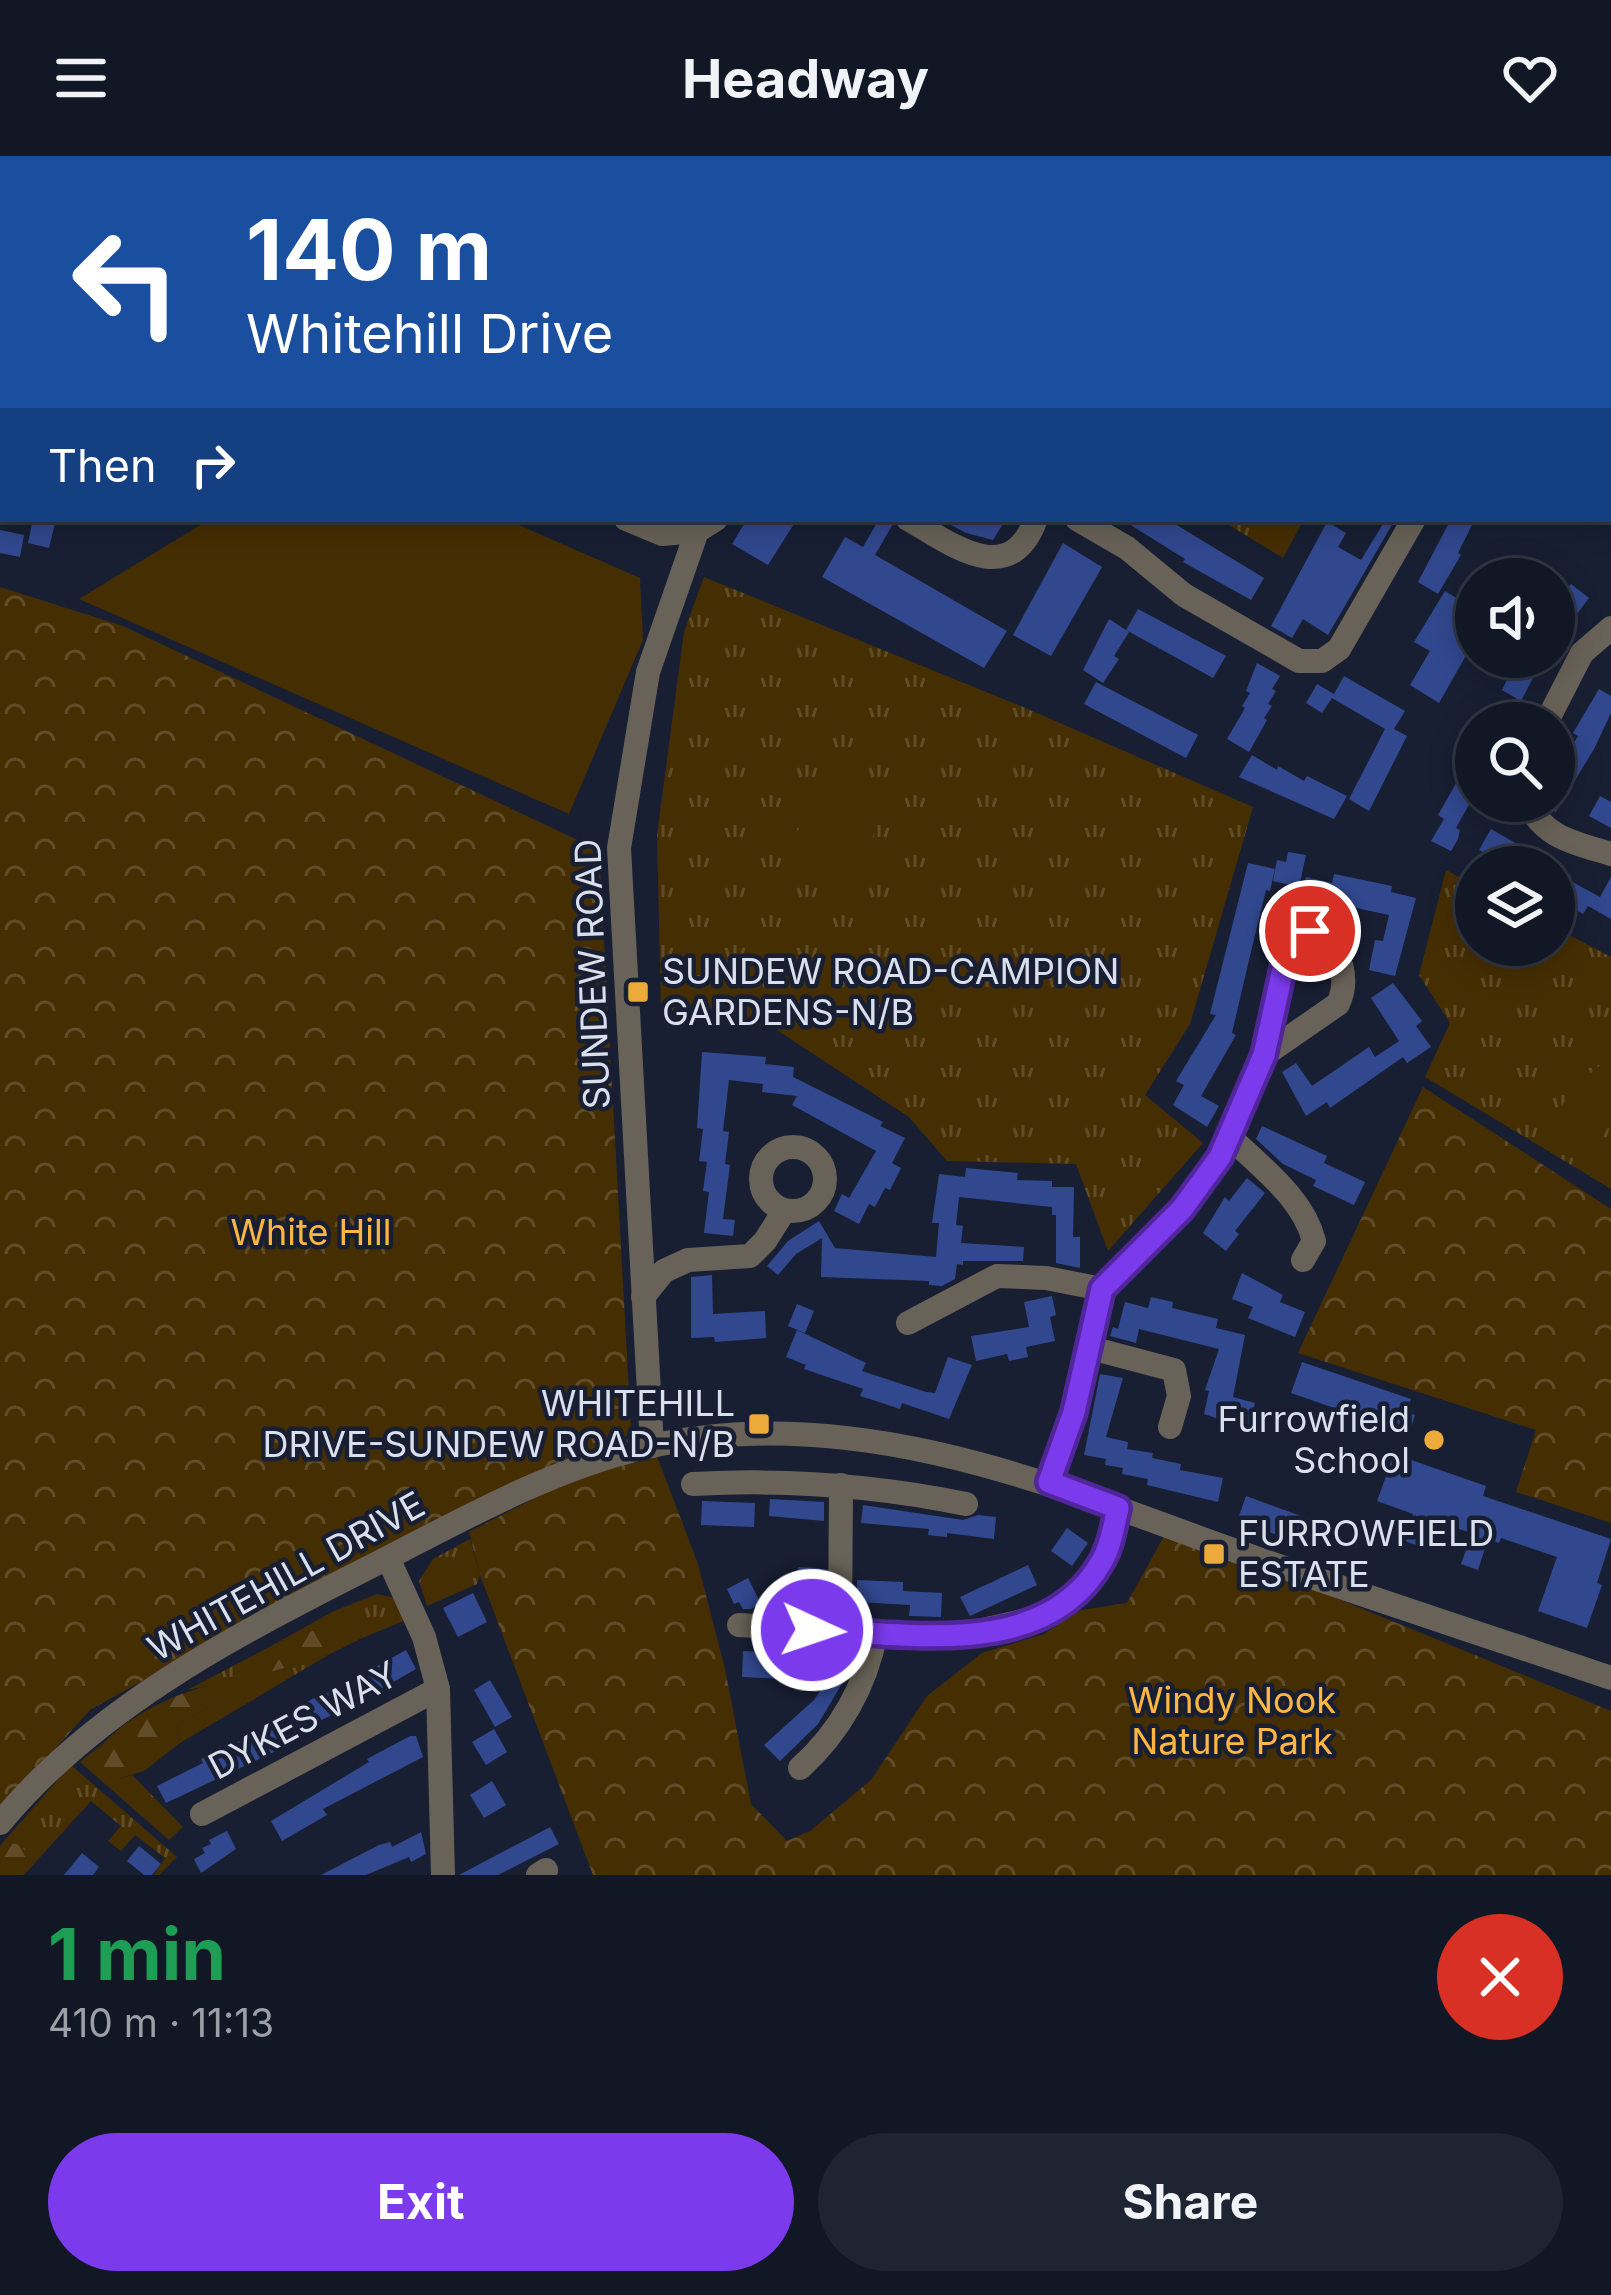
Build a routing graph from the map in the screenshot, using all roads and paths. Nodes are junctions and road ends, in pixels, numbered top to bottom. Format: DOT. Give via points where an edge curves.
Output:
graph roads {
  1 [pos="633,522"];
  2 [pos="913,522"];
  3 [pos="1034,522"];
  4 [pos="1082,522"];
  5 [pos="1412,522"];
  6 [pos="706,525"];
  7 [pos="1611,628"];
  8 [pos="1557,702"];
  9 [pos="1538,822"];
  10 [pos="1611,854"];
  11 [pos="1264,1055"];
  12 [pos="1229,1136"];
  13 [pos="784,1211"];
  14 [pos="1304,1260"];
  15 [pos="1102,1289"];
  16 [pos="643,1297"];
  17 [pos="908,1323"];
  18 [pos="1087,1348"];
  19 [pos="1170,1426"];
  20 [pos="652,1446"];
  21 [pos="1049,1482"];
  22 [pos="693,1484"];
  23 [pos="841,1485"];
  24 [pos="966,1504"];
  25 [pos="1118,1508"];
  26 [pos="388,1558"];
  27 [pos="739,1624"];
  28 [pos="841,1630"];
  29 [pos="876,1633"];
  30 [pos="1611,1678"];
  31 [pos="438,1689"];
  32 [pos="800,1768"];
  33 [pos="202,1814"];
  34 [pos="0,1823"];
  35 [pos="443,1875"];
  1 -- 6 [label="street" via="662,534"];
  2 -- 3 [label="street" via="975,558 1018,547"];
  4 -- 5 [label="street" via="1184,595 1312,663 1339,649"];
  6 -- 16 [label="street, SUNDEW ROAD" via="648,672 619,848"];
  7 -- 8 [label="street" via="1582,652"];
  9 -- 10 [label="street"];
  11 -- 11 [label="street" via="1288,946 1310,931 1324,934 1342,965 1343,996"];
  11 -- 12 [label="street"];
  12 -- 14 [label="street" via="1309,1220 1314,1240"];
  12 -- 15 [label="street" via="1182,1209"];
  13 -- 16 [label="street" via="750,1256 688,1260 664,1271"];
  15 -- 17 [label="street" via="997,1276"];
  15 -- 18 [label="street"];
  16 -- 20 [label="street, SUNDEW ROAD"];
  18 -- 19 [label="street" via="1174,1370 1179,1396"];
  18 -- 21 [label="street"];
  20 -- 21 [label="street, WHITEHILL DRIVE" via="818,1435"];
  20 -- 26 [label="street, WHITEHILL DRIVE" via="564,1474"];
  21 -- 25 [label="street, WHITEHILL DRIVE"];
  22 -- 23 [label="street"];
  23 -- 24 [label="street"];
  23 -- 28 [label="street"];
  25 -- 29 [label="street" via="1105,1558 1052,1611 948,1638"];
  25 -- 30 [label="street, WHITEHILL DRIVE"];
  26 -- 31 [label="street, DYKES WAY"];
  26 -- 34 [label="street, WHITEHILL DRIVE" via="271,1618 104,1723"];
  27 -- 28 [label="street"];
  28 -- 29 [label="street"];
  29 -- 32 [label="street" via="838,1730"];
  31 -- 33 [label="street, DYKES WAY"];
  31 -- 35 [label="street, DYKES WAY"];
}
